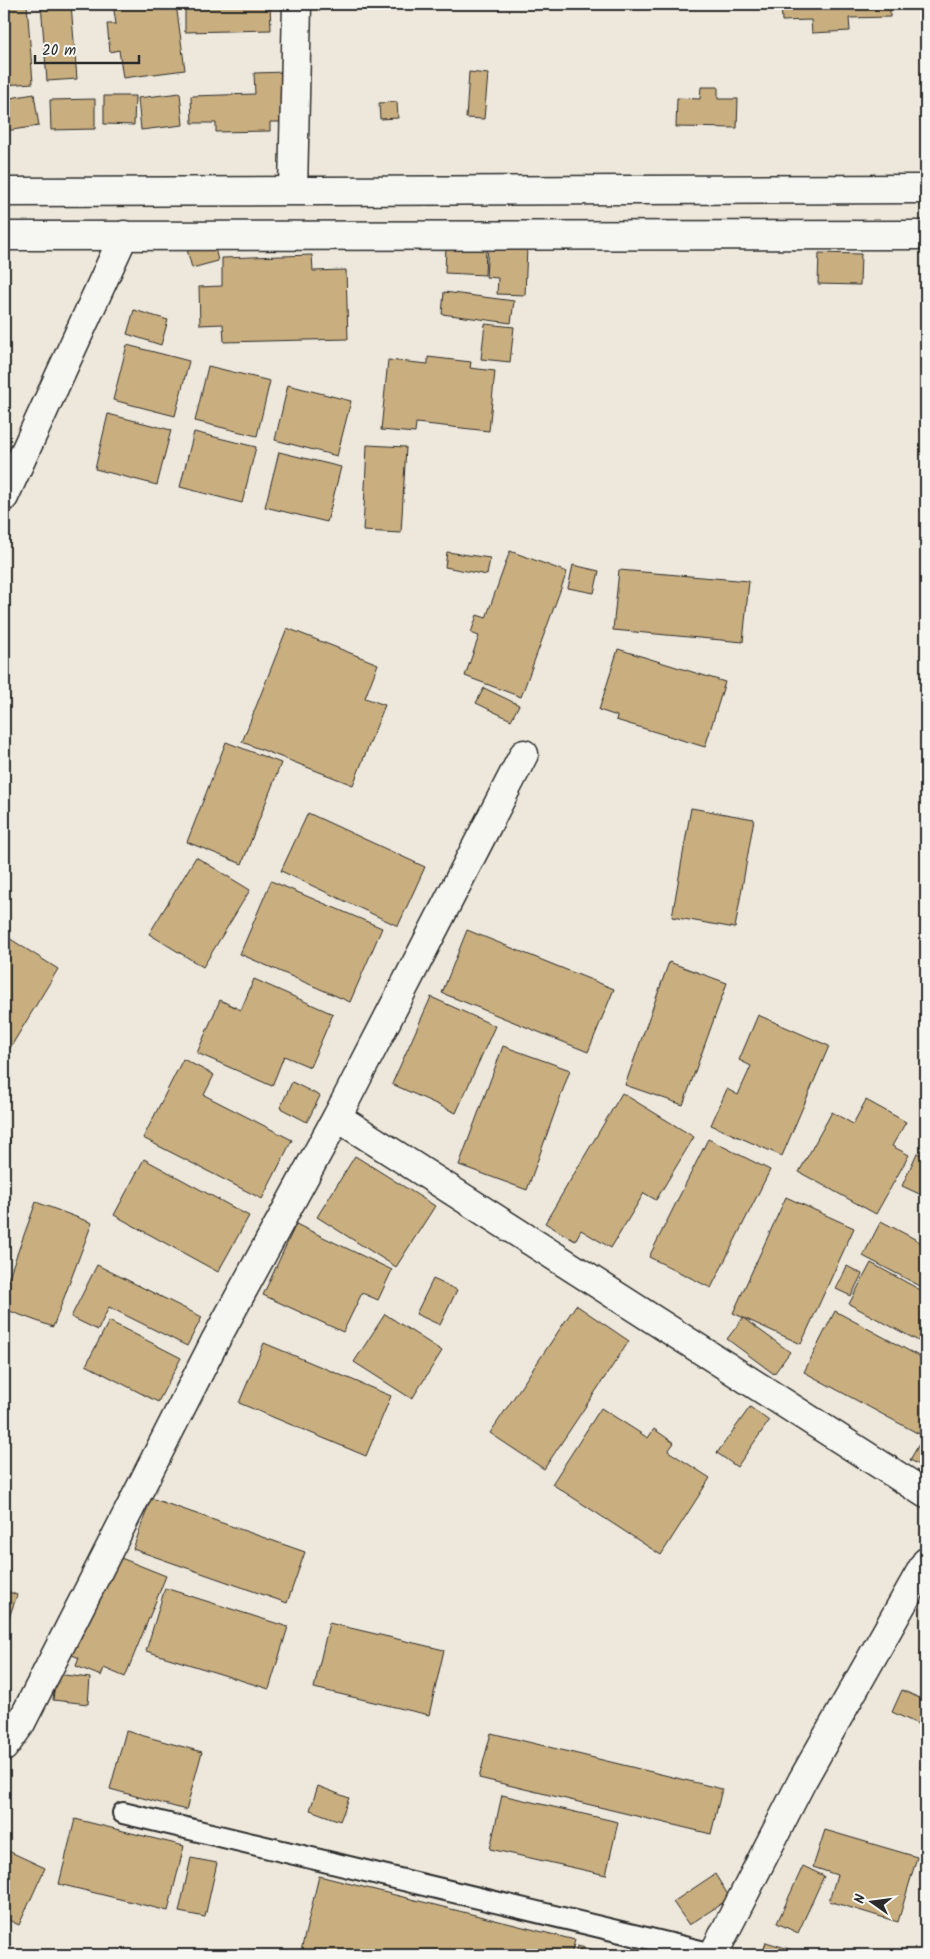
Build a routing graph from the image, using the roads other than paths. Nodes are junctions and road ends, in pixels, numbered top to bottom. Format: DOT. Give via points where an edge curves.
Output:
graph roads {
  1 [pos="297,4"];
  2 [pos="926,189"];
  3 [pos="293,190"];
  4 [pos="4,192"];
  5 [pos="124,235"];
  6 [pos="926,235"];
  7 [pos="4,236"];
  8 [pos="4,497"];
  9 [pos="524,754"];
  10 [pos="337,1117"];
  11 [pos="926,1494"];
  12 [pos="926,1562"];
  13 [pos="12,1722"];
  14 [pos="4,1747"];
  15 [pos="123,1813"];
  16 [pos="713,1955"];
  1 -- 3 [label="street"];
  2 -- 3 [label="street"];
  3 -- 4 [label="street"];
  5 -- 6 [label="street"];
  5 -- 7 [label="street"];
  5 -- 8 [label="street"];
  9 -- 10 [label="street"];
  10 -- 11 [label="street"];
  10 -- 13 [label="street"];
  12 -- 16 [label="street" via="802,1781"];
  13 -- 14 [label="street"];
  15 -- 16 [label="lane"];
}
